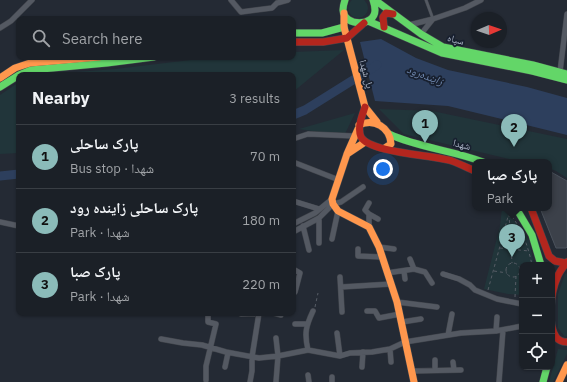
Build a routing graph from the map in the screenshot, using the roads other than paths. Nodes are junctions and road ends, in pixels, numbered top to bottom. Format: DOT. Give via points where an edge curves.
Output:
graph roads {
  1 [pos="32,0"];
  2 [pos="231,0"];
  3 [pos="288,0"];
  4 [pos="374,0"];
  5 [pos="426,0"];
  6 [pos="481,0"];
  7 [pos="281,1"];
  8 [pos="344,1"];
  9 [pos="344,13"];
  10 [pos="394,14"];
  11 [pos="567,14"];
  12 [pos="433,19"];
  13 [pos="366,22"];
  14 [pos="409,25"];
  15 [pos="344,27"];
  16 [pos="384,27"];
  17 [pos="0,28"];
  18 [pos="296,33"];
  19 [pos="421,34"];
  20 [pos="347,38"];
  21 [pos="296,42"];
  22 [pos="63,60"];
  23 [pos="130,60"];
  24 [pos="23,72"];
  25 [pos="563,73"];
  26 [pos="16,76"];
  27 [pos="0,78"];
  28 [pos="567,80"];
  29 [pos="0,87"];
  30 [pos="365,107"];
  31 [pos="377,122"];
  32 [pos="359,127"];
  33 [pos="389,134"];
  34 [pos="354,136"];
  35 [pos="296,138"];
  36 [pos="365,142"];
  37 [pos="385,148"];
  38 [pos="347,154"];
  39 [pos="475,159"];
  40 [pos="296,163"];
  41 [pos="472,170"];
  42 [pos="339,180"];
  43 [pos="363,187"];
  44 [pos="296,202"];
  45 [pos="333,202"];
  46 [pos="368,203"];
  47 [pos="319,209"];
  48 [pos="338,211"];
  49 [pos="518,211"];
  50 [pos="534,211"];
  51 [pos="369,214"];
  52 [pos="319,218"];
  53 [pos="378,219"];
  54 [pos="0,222"];
  55 [pos="296,222"];
  56 [pos="16,225"];
  57 [pos="303,226"];
  58 [pos="369,227"];
  59 [pos="296,230"];
  60 [pos="332,239"];
  61 [pos="319,243"];
  62 [pos="379,247"];
  63 [pos="358,249"];
  64 [pos="394,249"];
  65 [pos="309,250"];
  66 [pos="382,256"];
  67 [pos="410,259"];
  68 [pos="540,262"];
  69 [pos="567,263"];
  70 [pos="414,269"];
  71 [pos="296,271"];
  72 [pos="404,271"];
  73 [pos="386,273"];
  74 [pos="443,274"];
  75 [pos="340,277"];
  76 [pos="405,279"];
  77 [pos="432,283"];
  78 [pos="391,284"];
  79 [pos="341,287"];
  80 [pos="296,288"];
  81 [pos="552,298"];
  82 [pos="397,302"];
  83 [pos="519,304"];
  84 [pos="437,307"];
  85 [pos="313,311"];
  86 [pos="366,311"];
  87 [pos="342,312"];
  88 [pos="400,314"];
  89 [pos="452,314"];
  90 [pos="208,316"];
  91 [pos="258,316"];
  92 [pos="497,317"];
  93 [pos="421,319"];
  94 [pos="402,322"];
  95 [pos="295,324"];
  96 [pos="307,324"];
  97 [pos="519,327"];
  98 [pos="503,330"];
  99 [pos="496,331"];
  100 [pos="337,333"];
  101 [pos="553,334"];
  102 [pos="448,335"];
  103 [pos="276,338"];
  104 [pos="161,339"];
  105 [pos="406,342"];
  106 [pos="567,342"];
  107 [pos="210,347"];
  108 [pos="390,349"];
  109 [pos="308,350"];
  110 [pos="363,352"];
  111 [pos="228,353"];
  112 [pos="278,356"];
  113 [pos="340,356"];
  114 [pos="252,357"];
  115 [pos="435,360"];
  116 [pos="391,362"];
  117 [pos="453,362"];
  118 [pos="567,365"];
  119 [pos="225,367"];
  120 [pos="362,367"];
  121 [pos="435,370"];
  122 [pos="454,370"];
  123 [pos="461,370"];
  124 [pos="546,370"];
  125 [pos="412,371"];
  126 [pos="308,375"];
  127 [pos="206,380"];
  128 [pos="250,382"];
  129 [pos="276,382"];
  130 [pos="309,382"];
  131 [pos="414,382"];
  132 [pos="499,382"];
  133 [pos="503,382"];
  134 [pos="543,382"];
  135 [pos="559,382"];
  1 -- 17 [label="street"];
  2 -- 7 [label="street" via="241,12 272,8"];
  3 -- 7 [label="street"];
  4 -- 10 [label="main road, سپاه"];
  4 -- 13 [label="main road" via="374,15"];
  5 -- 12 [label="lane"];
  6 -- 12 [label="street"];
  8 -- 9 [label="main road, پل شهدا"];
  9 -- 13 [label="main road, سپاه" via="356,24"];
  9 -- 15 [label="main road, پل شهدا"];
  10 -- 14 [label="main road, سپاه"];
  10 -- 16 [label="main road" via="386,13 383,17"];
  11 -- 25 [label="street"];
  12 -- 14 [label="street"];
  12 -- 19 [label="street"];
  13 -- 16 [label="main road, سپاه"];
  13 -- 20 [label="main road"];
  14 -- 19 [label="main road, سپاه"];
  15 -- 18 [label="main road" via="322,33"];
  15 -- 20 [label="main road, پل شهدا"];
  16 -- 28 [label="main road, سپاه" via="442,53 532,70"];
  19 -- 25 [label="main road, سپاه" via="444,47"];
  20 -- 21 [label="main road" via="323,42"];
  20 -- 30 [label="main road, پل شهدا"];
  22 -- 27 [label="main road" via="20,66"];
  23 -- 24 [label="main road"];
  26 -- 29 [label="main road"];
  30 -- 31 [label="main road"];
  30 -- 32 [label="main road"];
  31 -- 32 [label="main road" via="367,121"];
  31 -- 33 [label="main road"];
  32 -- 34 [label="main road"];
  32 -- 36 [label="main road"];
  33 -- 37 [label="main road" via="391,144"];
  33 -- 39 [label="main road, شهدا" via="404,142"];
  34 -- 35 [label="street" via="308,134"];
  34 -- 38 [label="main road"];
  36 -- 37 [label="main road"];
  36 -- 38 [label="main road"];
  37 -- 41 [label="main road, شهدا" via="452,161"];
  38 -- 42 [label="main road"];
  40 -- 42 [label="street"];
  42 -- 45 [label="main road"];
  43 -- 45 [label="street" via="342,202"];
  44 -- 47 [label="street"];
  45 -- 47 [label="street"];
  45 -- 48 [label="main road"];
  45 -- 52 [label="street"];
  46 -- 51 [label="street" via="364,210"];
  47 -- 55 [label="street"];
  48 -- 58 [label="main road"];
  48 -- 60 [label="street"];
  49 -- 68 [label="main road" via="535,240"];
  50 -- 69 [label="main road" via="550,259"];
  51 -- 53 [label="street"];
  51 -- 58 [label="street"];
  52 -- 57 [label="street"];
  52 -- 61 [label="street"];
  54 -- 56 [label="street"];
  57 -- 59 [label="street"];
  57 -- 65 [label="street"];
  58 -- 62 [label="main road"];
  62 -- 64 [label="street"];
  62 -- 66 [label="main road"];
  63 -- 66 [label="street" via="358,256"];
  66 -- 73 [label="main road"];
  67 -- 70 [label="street"];
  69 -- 81 [label="main road" via="555,282"];
  70 -- 72 [label="street"];
  70 -- 77 [label="street" via="425,272"];
  71 -- 80 [label="street" via="300,273"];
  72 -- 73 [label="street"];
  72 -- 76 [label="street"];
  73 -- 78 [label="main road"];
  74 -- 83 [label="street" via="459,279 475,290 497,299"];
  75 -- 79 [label="street"];
  78 -- 79 [label="street"];
  78 -- 82 [label="main road"];
  79 -- 87 [label="street"];
  82 -- 84 [label="street"];
  82 -- 88 [label="main road"];
  85 -- 96 [label="street"];
  86 -- 88 [label="street" via="375,311 379,318"];
  88 -- 94 [label="main road"];
  89 -- 102 [label="street"];
  90 -- 107 [label="street" via="208,322 216,324"];
  91 -- 114 [label="street"];
  92 -- 99 [label="street"];
  93 -- 94 [label="street"];
  94 -- 105 [label="main road"];
  95 -- 96 [label="street"];
  96 -- 109 [label="street" via="305,337"];
  97 -- 98 [label="street"];
  98 -- 99 [label="street"];
  98 -- 132 [label="street"];
  99 -- 102 [label="street"];
  100 -- 113 [label="street"];
  101 -- 106 [label="main road" via="562,342"];
  102 -- 105 [label="street"];
  103 -- 112 [label="street"];
  104 -- 107 [label="street"];
  105 -- 108 [label="street"];
  105 -- 125 [label="main road"];
  107 -- 111 [label="street"];
  107 -- 127 [label="street"];
  108 -- 110 [label="street"];
  108 -- 116 [label="street"];
  109 -- 112 [label="street"];
  109 -- 113 [label="street"];
  110 -- 113 [label="street"];
  110 -- 120 [label="street"];
  111 -- 114 [label="street"];
  111 -- 119 [label="street"];
  112 -- 114 [label="street"];
  112 -- 129 [label="street"];
  114 -- 128 [label="street"];
  115 -- 121 [label="street"];
  117 -- 122 [label="street"];
  118 -- 135 [label="main road"];
  121 -- 122 [label="street"];
  121 -- 125 [label="street"];
  122 -- 123 [label="street"];
  124 -- 134 [label="main road"];
  125 -- 131 [label="main road"];
  126 -- 130 [label="street"];
  132 -- 133 [label="street"];
}
